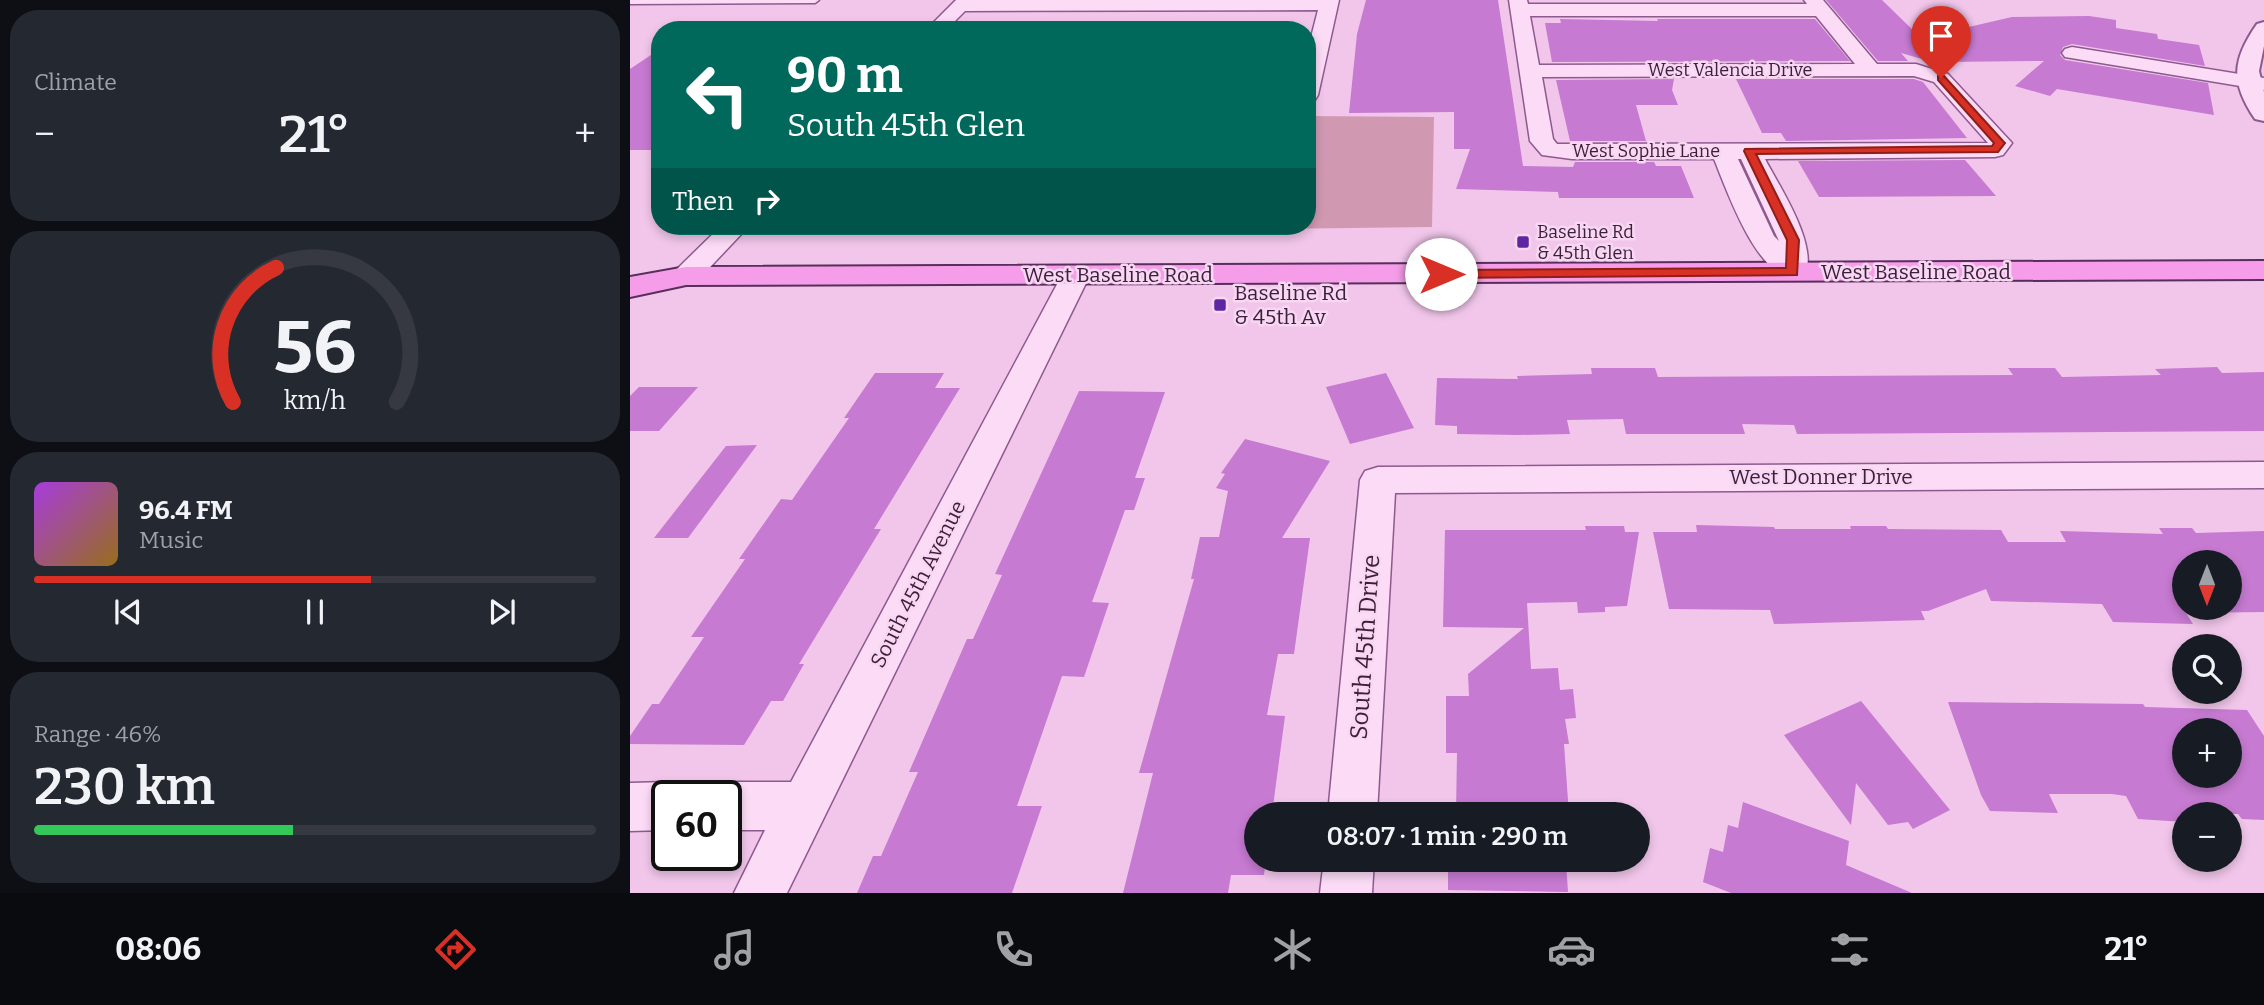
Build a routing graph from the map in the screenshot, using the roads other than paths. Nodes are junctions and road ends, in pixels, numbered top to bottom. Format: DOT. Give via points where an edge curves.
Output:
graph roads {
  1 [pos="815,0"];
  2 [pos="630,1"];
  3 [pos="964,3"];
  4 [pos="1330,3"];
  5 [pos="1519,5"];
  6 [pos="1816,5"];
  7 [pos="945,21"];
  8 [pos="2264,28"];
  9 [pos="2072,53"];
  10 [pos="1316,59"];
  11 [pos="1871,70"];
  12 [pos="1530,71"];
  13 [pos="2255,83"];
  14 [pos="2264,114"];
  15 [pos="1995,150"];
  16 [pos="1722,151"];
  17 [pos="1749,151"];
  18 [pos="1742,195"];
  19 [pos="1771,195"];
  20 [pos="727,235"];
  21 [pos="630,259"];
  22 [pos="2264,270"];
  23 [pos="1793,272"];
  24 [pos="1076,275"];
  25 [pos="686,276"];
  26 [pos="630,287"];
  27 [pos="2264,475"];
  28 [pos="1378,480"];
  29 [pos="1353,802"];
  30 [pos="651,806"];
  31 [pos="742,806"];
  32 [pos="804,806"];
  33 [pos="630,807"];
  34 [pos="1348,872"];
  35 [pos="760,893"];
  36 [pos="1346,893"];
  1 -- 2 [label="lane"];
  3 -- 4 [label="street"];
  3 -- 7 [label="street"];
  4 -- 10 [label="street"];
  5 -- 6 [label="street"];
  5 -- 12 [label="street"];
  6 -- 11 [label="street"];
  8 -- 13 [label="street" via="2249,53"];
  9 -- 13 [label="street"];
  11 -- 12 [label="street, West Valencia Drive"];
  11 -- 15 [label="street, West Valencia Drive" via="1929,72 1941,78 2000,143"];
  12 -- 16 [label="street, West Sophie Lane" via="1542,141 1550,150"];
  13 -- 14 [label="street"];
  15 -- 17 [label="street, West Sophie Lane"];
  16 -- 17 [label="street, West Sophie Lane"];
  16 -- 18 [label="street"];
  17 -- 19 [label="street"];
  18 -- 19 [label="street"];
  18 -- 23 [label="street" via="1762,239"];
  19 -- 23 [label="street" via="1793,240"];
  20 -- 25 [label="street"];
  21 -- 25 [label="main road, West Baseline Road" via="650,259"];
  22 -- 23 [label="main road, West Baseline Road"];
  23 -- 24 [label="main road, West Baseline Road"];
  24 -- 25 [label="main road, West Baseline Road"];
  24 -- 32 [label="street, South 45th Avenue"];
  25 -- 26 [label="main road, West Baseline Road"];
  27 -- 28 [label="street, West Donner Drive"];
  28 -- 29 [label="street, South 45th Drive"];
  30 -- 33 [label="street"];
  31 -- 32 [label="street"];
  32 -- 35 [label="street, South 45th Avenue"];
  34 -- 36 [label="street"];
}
